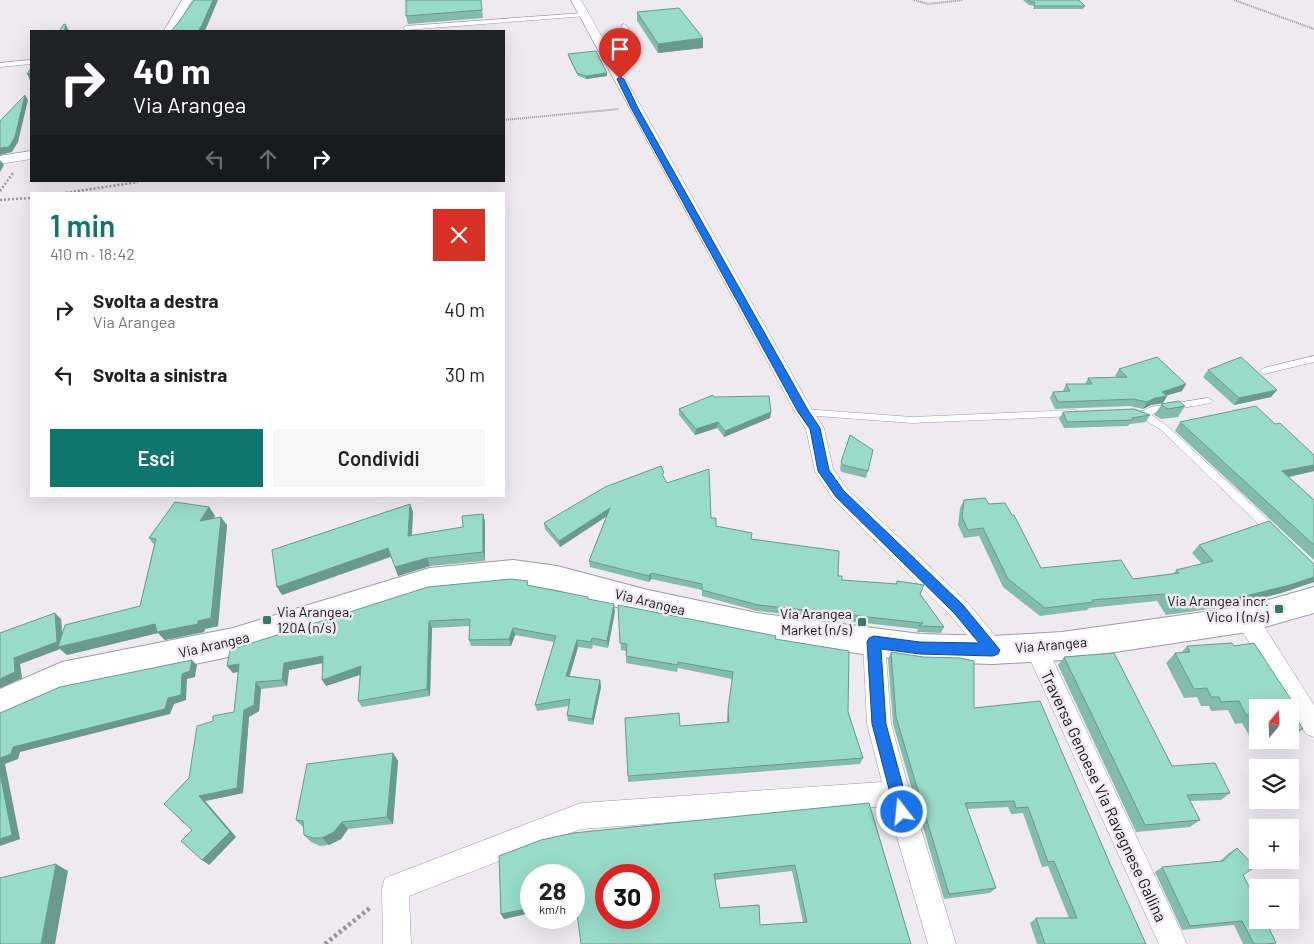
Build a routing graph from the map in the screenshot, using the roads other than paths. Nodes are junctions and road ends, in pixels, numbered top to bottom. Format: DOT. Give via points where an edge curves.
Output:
graph roads {
  1 [pos="187,0"];
  2 [pos="576,0"];
  3 [pos="584,15"];
  4 [pos="624,26"];
  5 [pos="406,28"];
  6 [pos="170,30"];
  7 [pos="30,62"];
  8 [pos="0,65"];
  9 [pos="614,65"];
  10 [pos="30,155"];
  11 [pos="0,160"];
  12 [pos="1314,359"];
  13 [pos="1264,371"];
  14 [pos="1208,402"];
  15 [pos="1130,411"];
  16 [pos="804,412"];
  17 [pos="1090,413"];
  18 [pos="1145,415"];
  19 [pos="1278,536"];
  20 [pos="1314,600"];
  21 [pos="1248,619"];
  22 [pos="874,642"];
  23 [pos="1036,648"];
  24 [pos="993,650"];
  25 [pos="0,705"];
  26 [pos="1314,726"];
  27 [pos="897,793"];
  28 [pos="397,944"];
  29 [pos="942,944"];
  30 [pos="1173,944"];
  1 -- 6 [label="street"];
  2 -- 3 [label="street"];
  3 -- 5 [label="lane"];
  3 -- 9 [label="street"];
  4 -- 9 [label="lane" via="638,55 632,61"];
  7 -- 8 [label="lane"];
  9 -- 16 [label="street"];
  10 -- 11 [label="street"];
  12 -- 13 [label="lane"];
  14 -- 18 [label="lane" via="1151,410"];
  15 -- 18 [label="lane"];
  16 -- 17 [label="lane" via="912,420"];
  16 -- 24 [label="street" via="815,428 824,471 840,494 959,609"];
  18 -- 19 [label="lane" via="1164,428"];
  20 -- 21 [label="street, Via Arangea"];
  21 -- 23 [label="street, Via Arangea"];
  21 -- 26 [label="street"];
  22 -- 24 [label="street, Via Arangea" via="920,648"];
  22 -- 25 [label="street, Via Arangea" via="757,626 648,603 557,578 513,572 430,580 233,642 62,677"];
  22 -- 27 [label="street" via="879,724"];
  23 -- 24 [label="street, Via Arangea"];
  23 -- 30 [label="street, Traversa Genoese Via Ravagnese Gallina"];
  27 -- 28 [label="street" via="581,816 395,888"];
  27 -- 29 [label="street"];
}
